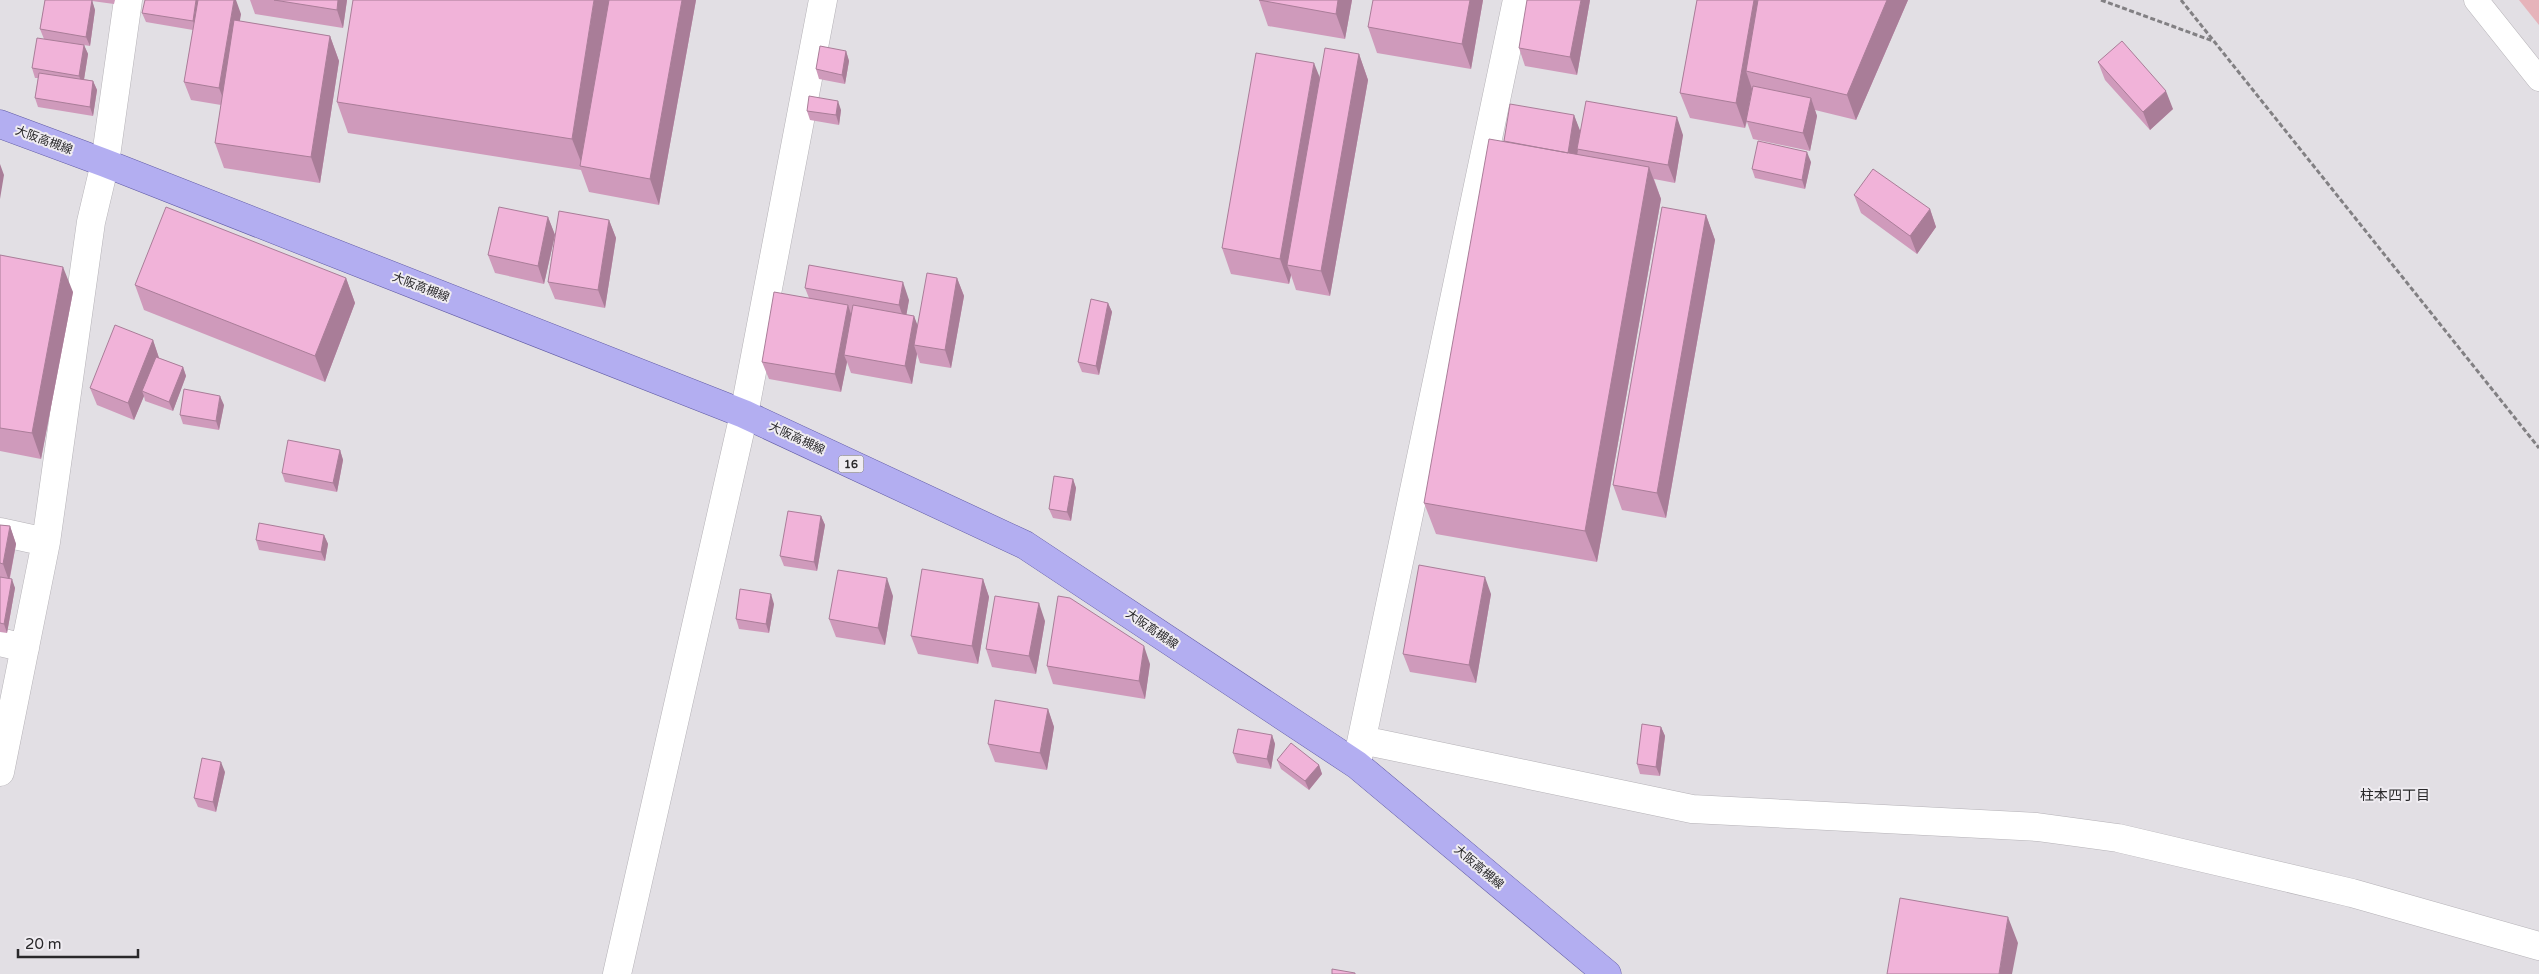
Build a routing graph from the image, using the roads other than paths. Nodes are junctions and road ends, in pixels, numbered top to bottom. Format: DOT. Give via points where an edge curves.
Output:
graph roads {
  1 [pos="128,0"];
  2 [pos="823,0"];
  3 [pos="1517,0"];
  4 [pos="2476,0"];
  5 [pos="2539,79"];
  6 [pos="0,124"];
  7 [pos="105,163"];
  8 [pos="744,414"];
  9 [pos="0,532"];
  10 [pos="46,542"];
  11 [pos="12,645"];
  12 [pos="1359,752"];
  13 [pos="0,772"];
  14 [pos="2539,946"];
  15 [pos="617,974"];
  16 [pos="1607,974"];
  1 -- 7 [label="street"];
  2 -- 8 [label="street"];
  3 -- 12 [label="street"];
  4 -- 5 [label="lane"];
  6 -- 7 [label="main road, 大阪高槻線 / 16"];
  7 -- 8 [label="main road, 大阪高槻線 / 16"];
  7 -- 10 [label="street" via="91,222"];
  8 -- 12 [label="main road, 大阪高槻線 / 16" via="1025,545"];
  8 -- 15 [label="street"];
  9 -- 10 [label="street"];
  10 -- 11 [label="street"];
  11 -- 13 [label="street"];
  12 -- 14 [label="street" via="1692,809 2038,827 2118,838 2352,893"];
  12 -- 16 [label="main road, 大阪高槻線 / 16"];
}
